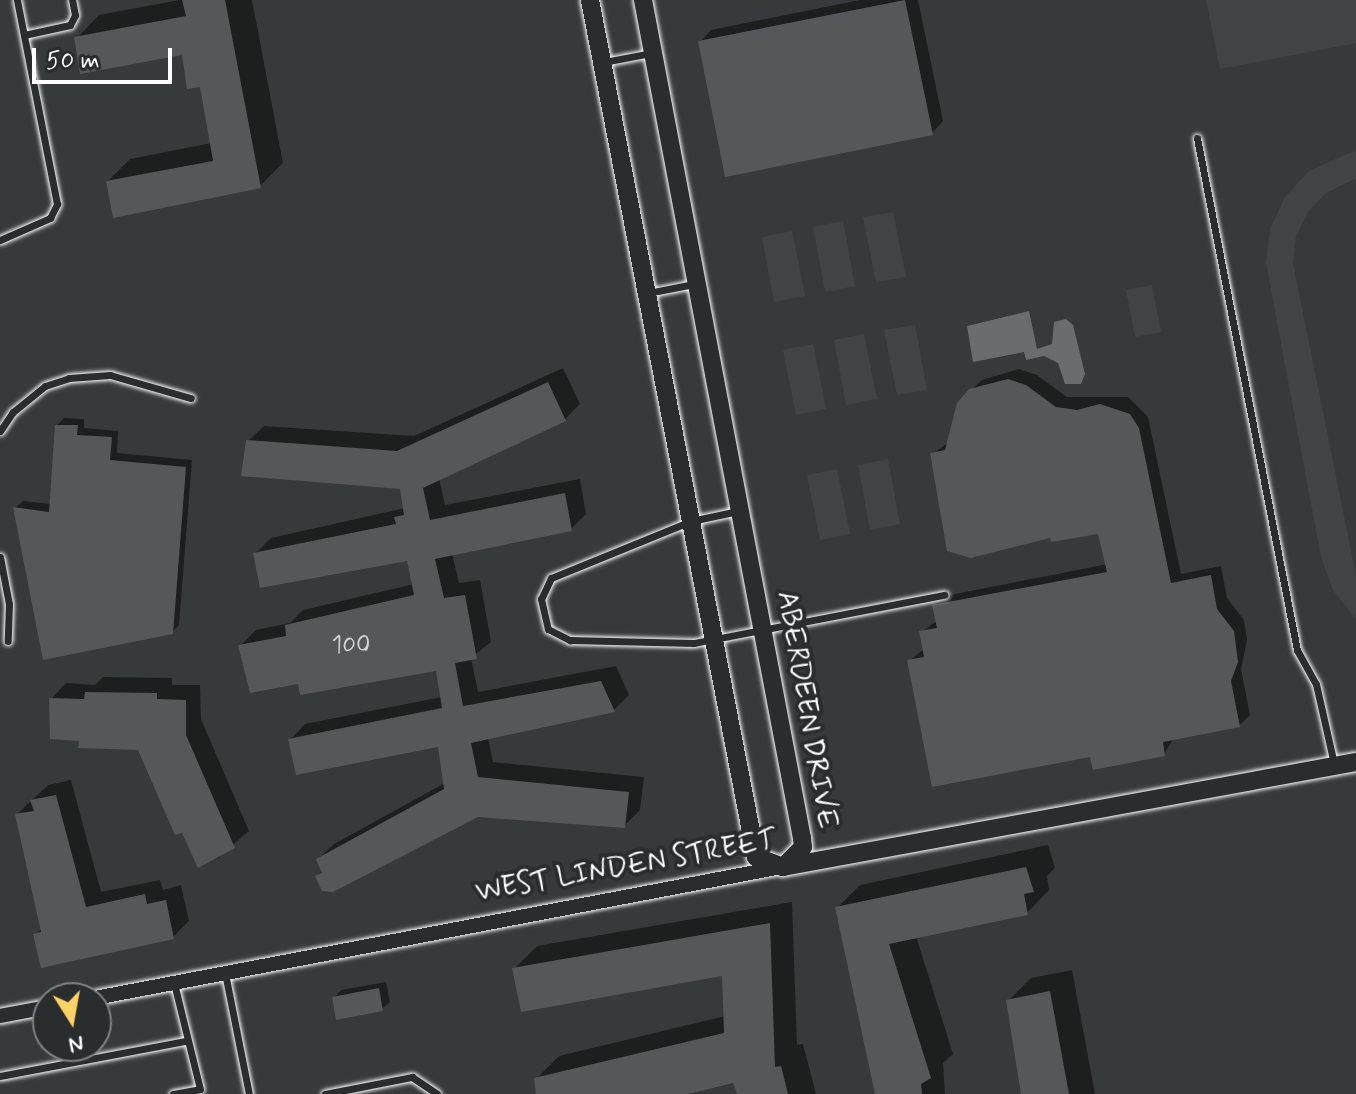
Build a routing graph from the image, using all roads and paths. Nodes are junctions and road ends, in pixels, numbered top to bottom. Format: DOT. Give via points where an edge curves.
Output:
graph roads {
  1 [pos="17,0"];
  2 [pos="72,0"];
  3 [pos="590,0"];
  4 [pos="643,0"];
  5 [pos="24,35"];
  6 [pos="653,53"];
  7 [pos="602,63"];
  8 [pos="1197,138"];
  9 [pos="0,240"];
  10 [pos="697,283"];
  11 [pos="646,293"];
  12 [pos="191,398"];
  13 [pos="0,431"];
  14 [pos="740,511"];
  15 [pos="691,521"];
  16 [pos="0,557"];
  17 [pos="944,595"];
  18 [pos="763,629"];
  19 [pos="712,640"];
  20 [pos="8,641"];
  21 [pos="1356,762"];
  22 [pos="1334,766"];
  23 [pos="783,867"];
  24 [pos="225,973"];
  25 [pos="174,983"];
  26 [pos="112,995"];
  27 [pos="32,1010"];
  28 [pos="0,1016"];
  29 [pos="186,1041"];
  30 [pos="0,1076"];
  31 [pos="200,1091"];
  32 [pos="173,1094"];
  33 [pos="249,1094"];
  34 [pos="325,1094"];
  35 [pos="437,1094"];
  1 -- 5 [label="lane"];
  2 -- 5 [label="lane" via="75,15 70,25"];
  3 -- 7 [label="street"];
  4 -- 6 [label="street, ABERDEEN DRIVE"];
  5 -- 9 [label="lane" via="57,204 50,218"];
  6 -- 7 [label="lane"];
  6 -- 10 [label="street, ABERDEEN DRIVE"];
  7 -- 11 [label="street"];
  8 -- 22 [label="lane" via="1297,650 1316,684"];
  10 -- 11 [label="lane"];
  10 -- 14 [label="street, ABERDEEN DRIVE"];
  11 -- 15 [label="street"];
  12 -- 13 [label="lane" via="110,375 69,378 45,386 13,412"];
  14 -- 15 [label="lane"];
  14 -- 18 [label="street, ABERDEEN DRIVE"];
  15 -- 19 [label="street"];
  15 -- 19 [label="lane" via="551,578 543,588 542,613 548,629 570,640"];
  16 -- 20 [label="lane" via="9,604"];
  17 -- 18 [label="lane"];
  18 -- 19 [label="lane"];
  18 -- 23 [label="street, ABERDEEN DRIVE" via="803,847"];
  19 -- 23 [label="street" via="752,847 765,863"];
  21 -- 22 [label="street, WEST LINDEN STREET"];
  22 -- 23 [label="street, WEST LINDEN STREET"];
  23 -- 24 [label="street, WEST LINDEN STREET"];
  24 -- 25 [label="street, WEST LINDEN STREET"];
  24 -- 33 [label="lane"];
  25 -- 26 [label="street, WEST LINDEN STREET"];
  25 -- 29 [label="lane"];
  27 -- 28 [label="street"];
  29 -- 30 [label="lane"];
  29 -- 31 [label="lane"];
  31 -- 32 [label="lane"];
  34 -- 35 [label="lane" via="412,1077"];
}
